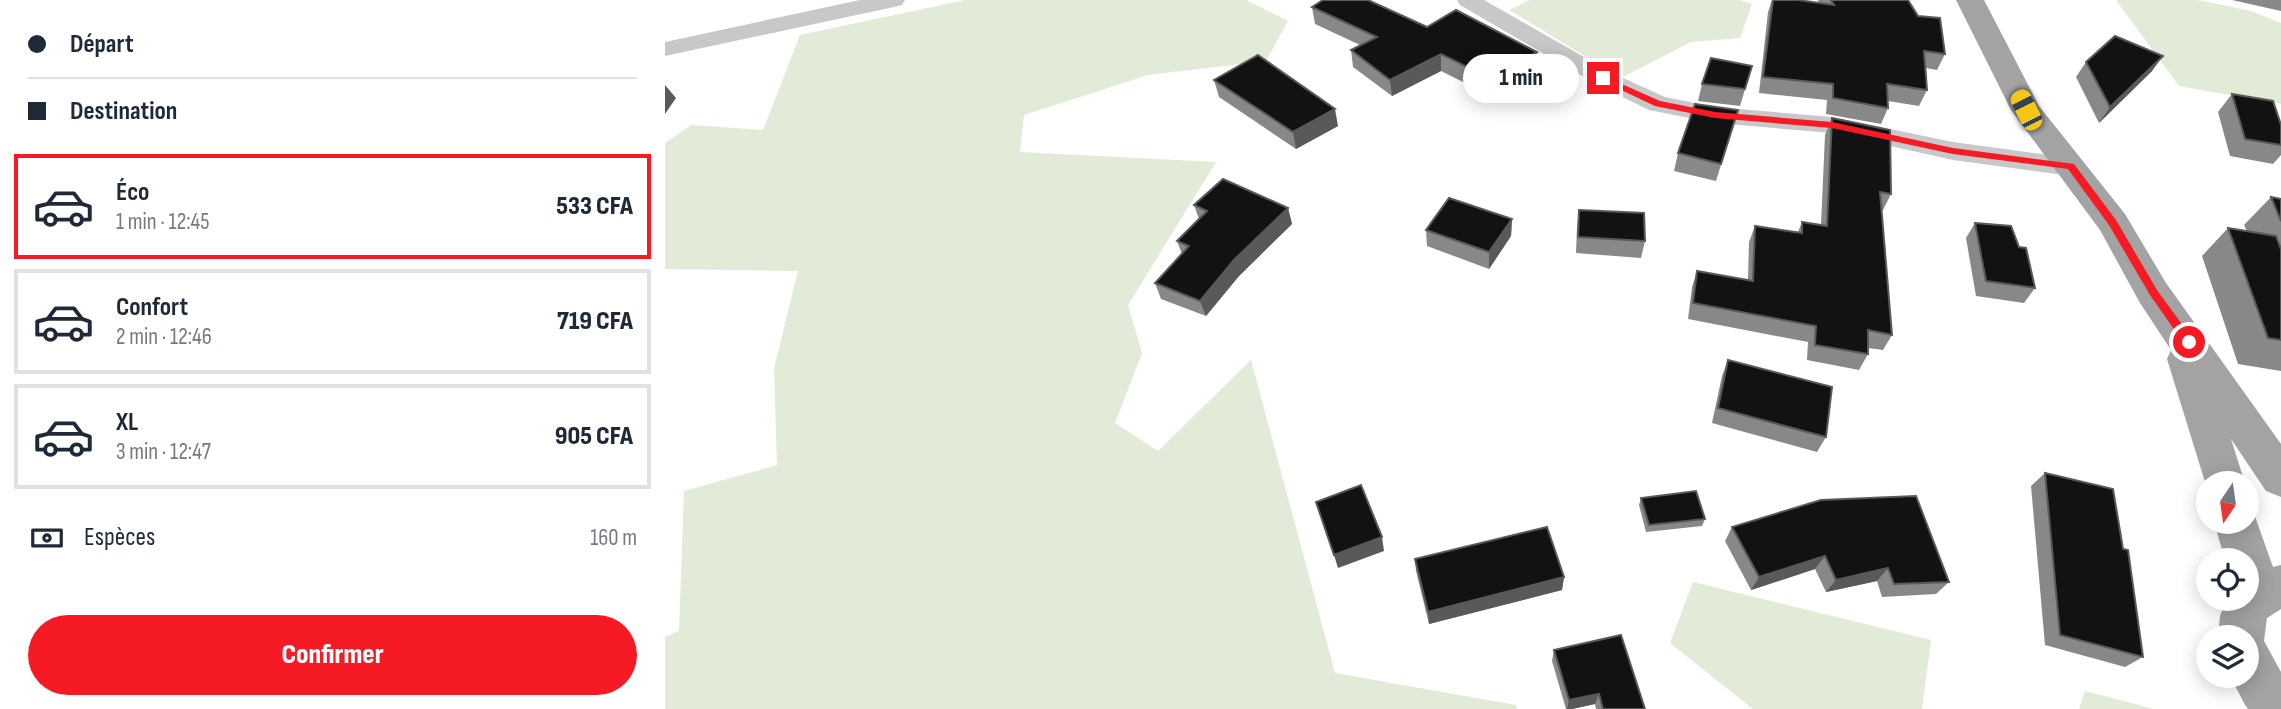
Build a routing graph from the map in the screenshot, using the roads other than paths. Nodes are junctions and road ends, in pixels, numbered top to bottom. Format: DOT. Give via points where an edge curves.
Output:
graph roads {
  1 [pos="894,0"];
  2 [pos="1468,0"];
  3 [pos="1970,0"];
  4 [pos="665,49"];
  5 [pos="2071,167"];
  6 [pos="2174,320"];
  7 [pos="2220,471"];
  8 [pos="2281,478"];
  9 [pos="2242,534"];
  10 [pos="2269,590"];
  11 [pos="2241,625"];
  1 -- 4 [label="street"];
  2 -- 5 [label="street" via="1603,78 1658,104 1715,115 1832,125 1953,151"];
  3 -- 5 [label="main road" via="2026,110"];
  5 -- 6 [label="main road"];
  6 -- 7 [label="main road"];
  6 -- 8 [label="main road"];
  9 -- 10 [label="main road"];
  10 -- 11 [label="main road" via="2241,615"];
}
